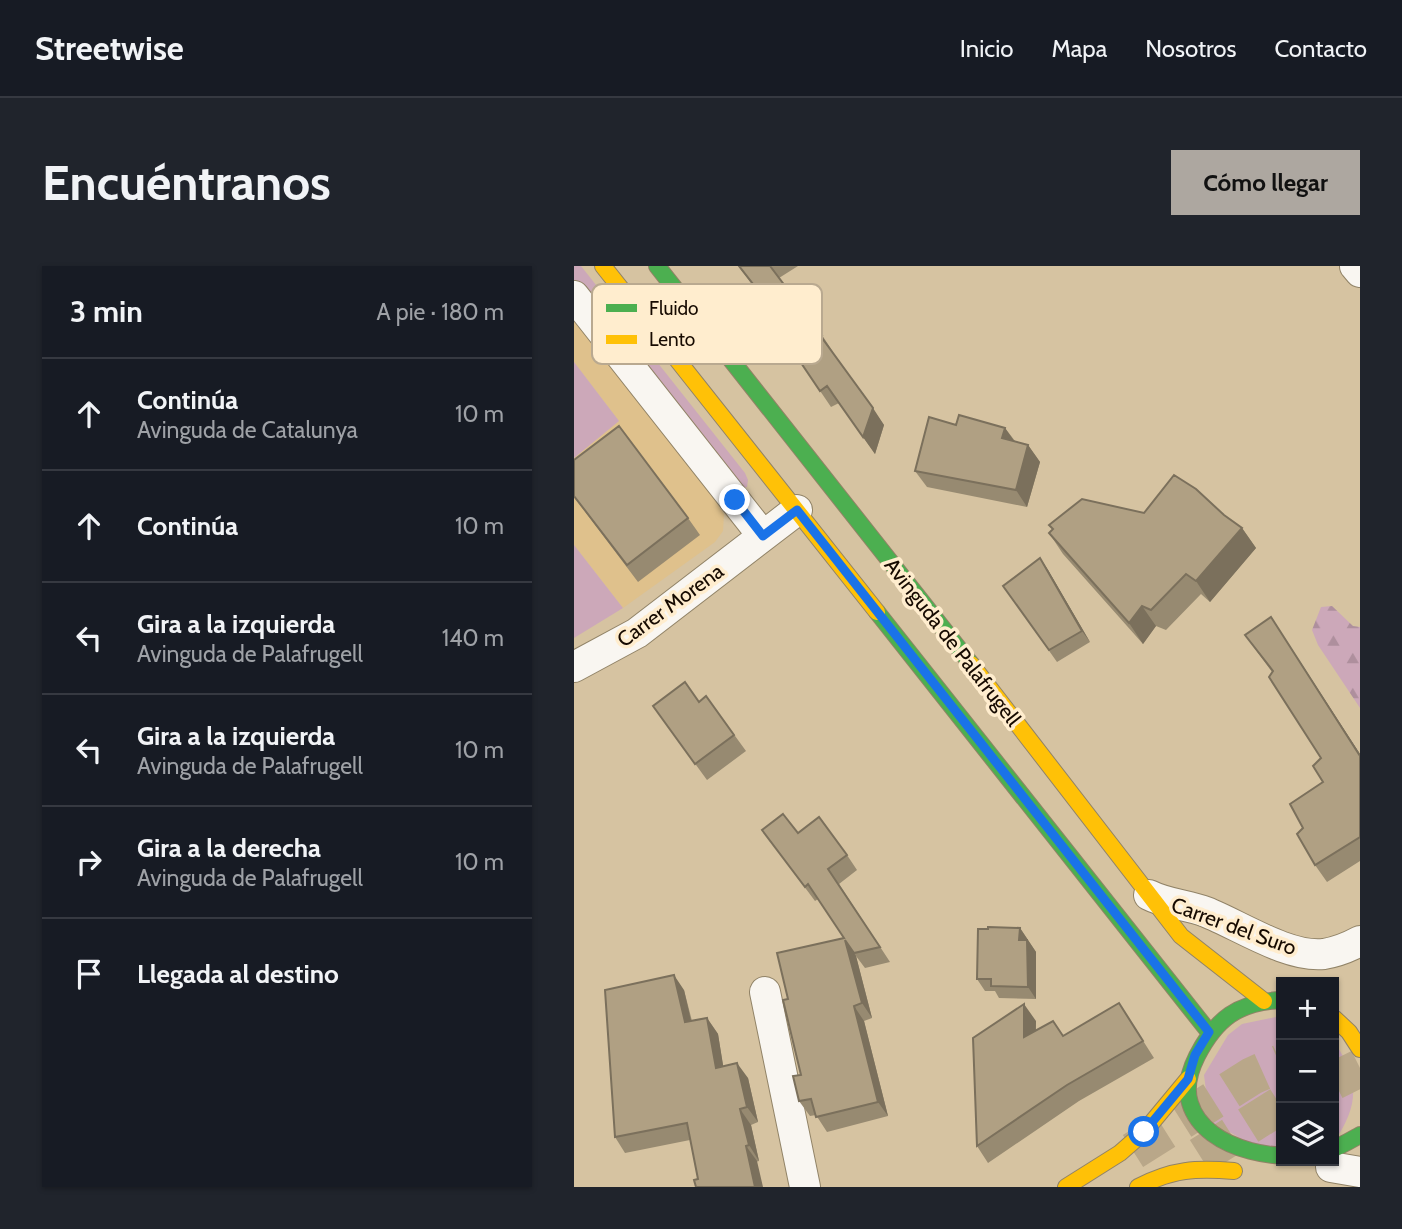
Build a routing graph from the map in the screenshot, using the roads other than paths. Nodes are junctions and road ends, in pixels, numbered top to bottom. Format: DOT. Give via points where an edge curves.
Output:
graph roads {
  1 [pos="603,266"];
  2 [pos="657,266"];
  3 [pos="1355,266"];
  4 [pos="1360,272"];
  5 [pos="617,284"];
  6 [pos="671,284"];
  7 [pos="574,296"];
  8 [pos="592,319"];
  9 [pos="628,364"];
  10 [pos="681,364"];
  11 [pos="734,364"];
  12 [pos="797,510"];
  13 [pos="763,536"];
  14 [pos="574,667"];
  15 [pos="1149,894"];
  16 [pos="1360,941"];
  17 [pos="765,992"];
  18 [pos="1276,1000"];
  19 [pos="1264,1001"];
  20 [pos="1339,1017"];
  21 [pos="1209,1032"];
  22 [pos="1360,1049"];
  23 [pos="1188,1079"];
  24 [pos="1360,1135"];
  25 [pos="1234,1171"];
  26 [pos="1322,1172"];
  27 [pos="1360,1172"];
  28 [pos="1253,1179"];
  29 [pos="804,1187"];
  30 [pos="1066,1187"];
  31 [pos="1138,1187"];
  1 -- 5 [label="main road, Avinguda de Palafrugell"];
  2 -- 6 [label="main road, Avinguda de Palafrugell"];
  3 -- 4 [label="street"];
  7 -- 8 [label="street"];
  9 -- 13 [label="street"];
  10 -- 12 [label="main road, Avinguda de Palafrugell"];
  11 -- 15 [label="main road, Avinguda de Palafrugell"];
  12 -- 13 [label="street"];
  12 -- 21 [label="main road, Avinguda de Palafrugell"];
  13 -- 14 [label="street, Carrer Morena" via="637,633"];
  15 -- 16 [label="street, Carrer del Suro" via="1299,950 1326,954"];
  15 -- 19 [label="main road, Avinguda de Palafrugell" via="1181,936"];
  17 -- 29 [label="street"];
  18 -- 19 [label="main road"];
  19 -- 21 [label="main road" via="1234,1012"];
  20 -- 22 [label="main road"];
  21 -- 23 [label="main road"];
  23 -- 25 [label="main road" via="1190,1111 1201,1139"];
  23 -- 30 [label="main road" via="1144,1132"];
  24 -- 26 [label="main road" via="1343,1158"];
  25 -- 28 [label="main road"];
  25 -- 31 [label="main road" via="1192,1167"];
  26 -- 27 [label="street"];
}
